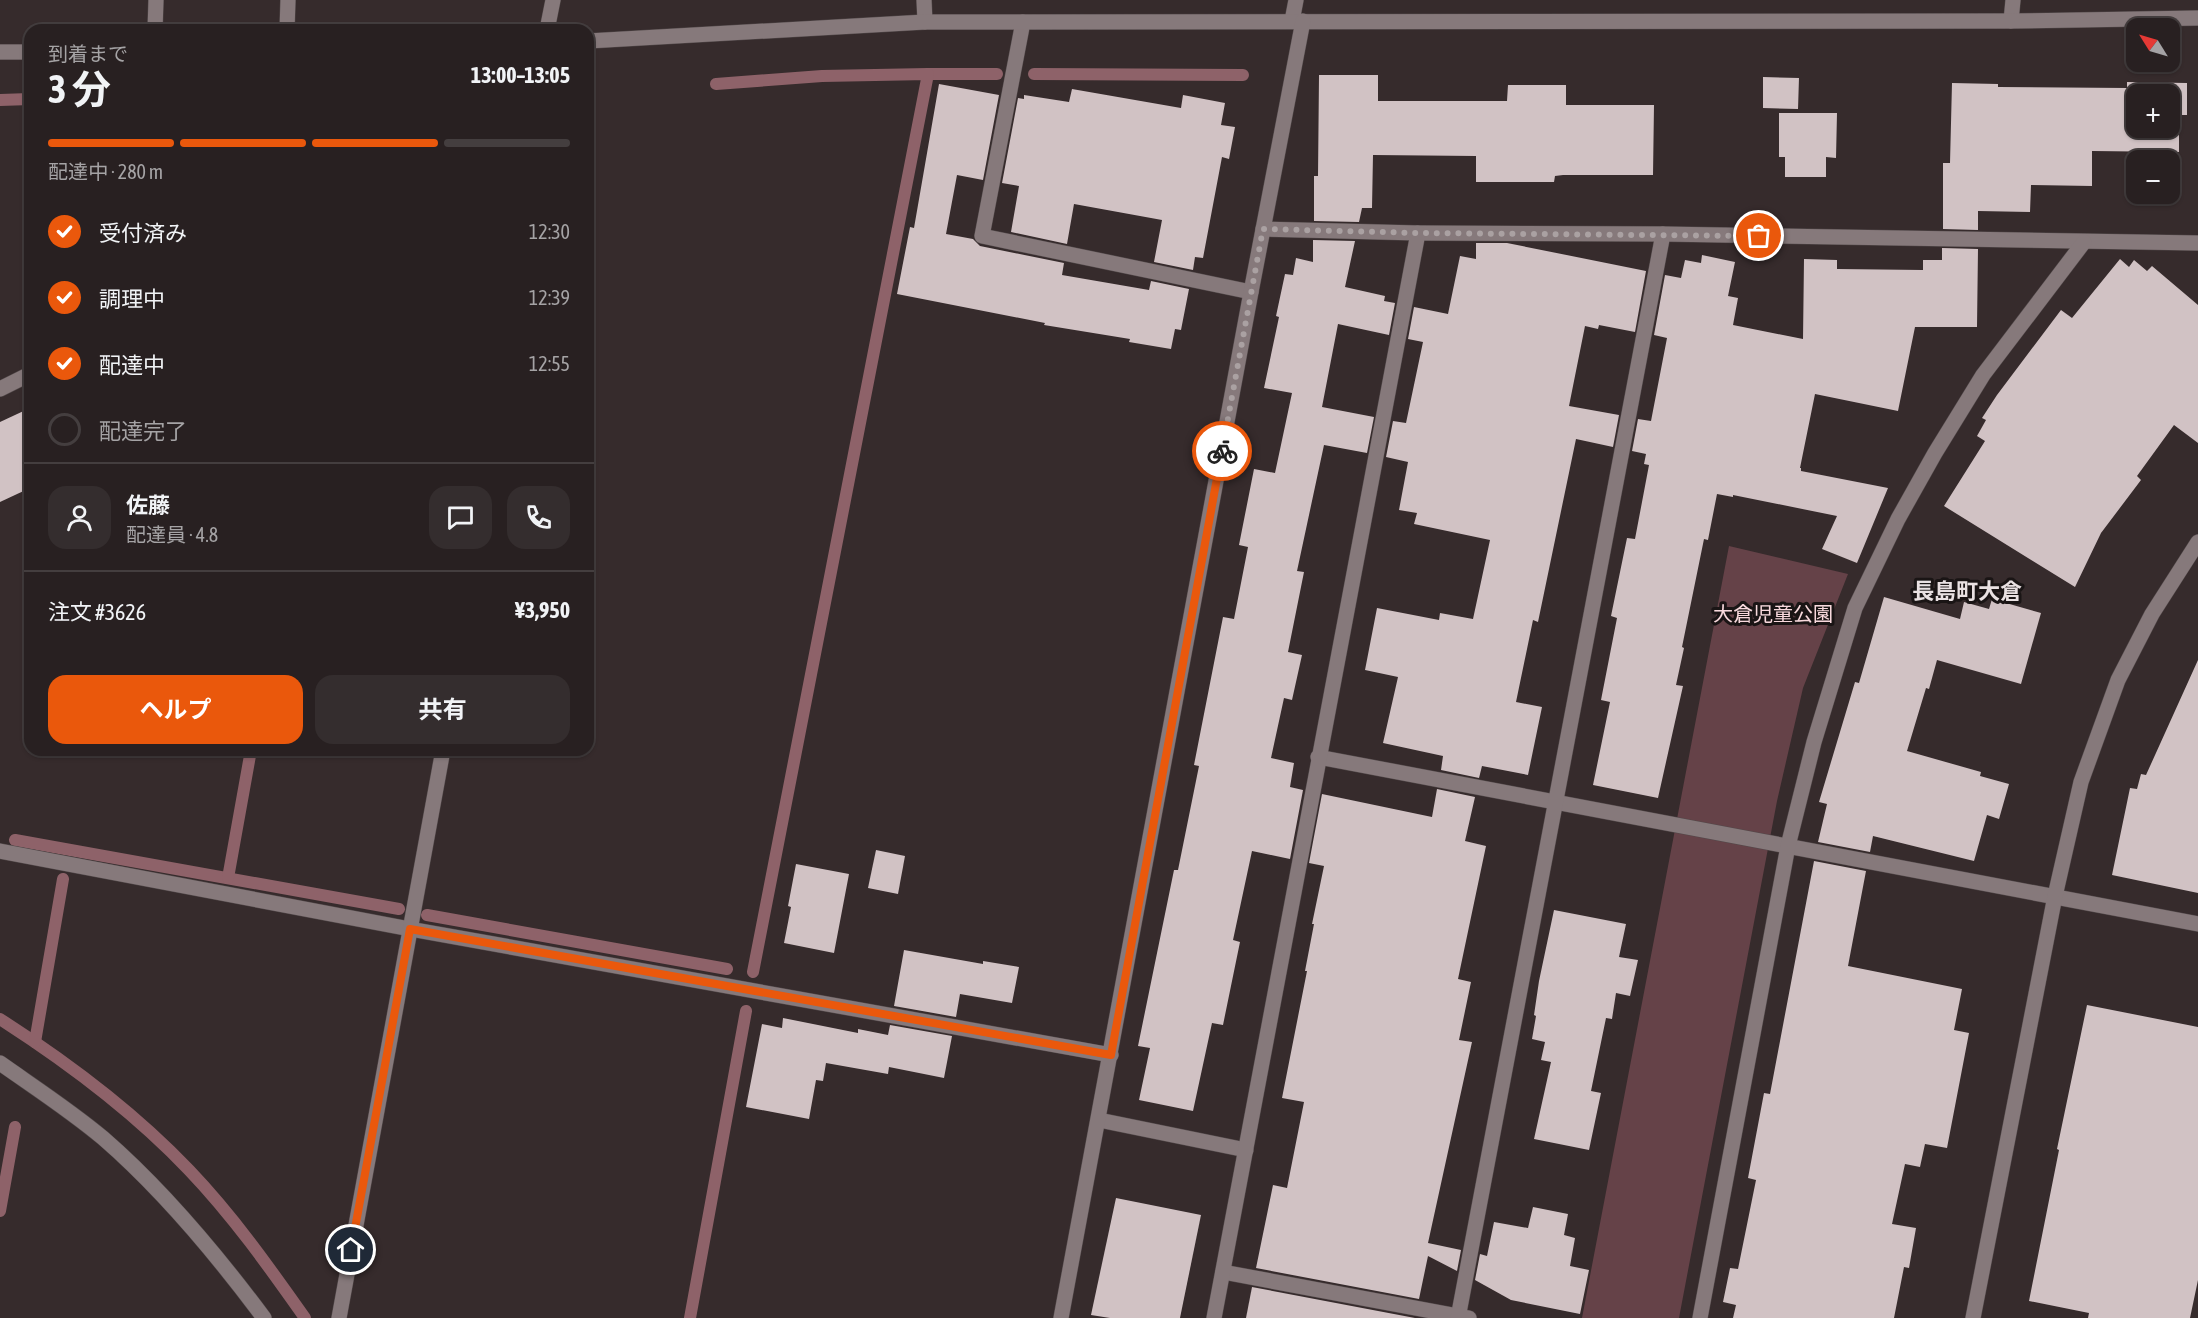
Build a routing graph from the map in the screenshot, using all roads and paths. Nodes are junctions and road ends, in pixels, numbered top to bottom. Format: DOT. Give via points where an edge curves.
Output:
graph roads {
  1 [pos="156,0"];
  2 [pos="288,0"];
  3 [pos="553,0"];
  4 [pos="924,0"];
  5 [pos="1296,0"];
  6 [pos="2013,0"];
  7 [pos="2198,18"];
  8 [pos="1298,21"];
  9 [pos="2011,21"];
  10 [pos="926,22"];
  11 [pos="1023,22"];
  12 [pos="154,24"];
  13 [pos="287,24"];
  14 [pos="548,24"];
  15 [pos="594,41"];
  16 [pos="0,52"];
  17 [pos="24,52"];
  18 [pos="1263,229"];
  19 [pos="1418,233"];
  20 [pos="1663,234"];
  21 [pos="2084,242"];
  22 [pos="2198,243"];
  23 [pos="1251,292"];
  24 [pos="24,377"];
  25 [pos="0,389"];
  26 [pos="2198,542"];
  27 [pos="442,756"];
  28 [pos="1318,757"];
  29 [pos="1554,803"];
  30 [pos="1788,846"];
  31 [pos="0,851"];
  32 [pos="2055,896"];
  33 [pos="2198,924"];
  34 [pos="410,929"];
  35 [pos="1111,1055"];
  36 [pos="0,1063"];
  37 [pos="1099,1120"];
  38 [pos="1246,1150"];
  39 [pos="1223,1272"];
  40 [pos="1462,1317"];
  41 [pos="264,1318"];
  42 [pos="339,1318"];
  43 [pos="1061,1318"];
  44 [pos="1214,1318"];
  45 [pos="1700,1318"];
  46 [pos="1973,1318"];
  1 -- 12 [label="street"];
  2 -- 13 [label="street"];
  3 -- 14 [label="street"];
  4 -- 10 [label="street"];
  5 -- 8 [label="street"];
  6 -- 9 [label="street"];
  7 -- 9 [label="street"];
  8 -- 9 [label="street"];
  8 -- 11 [label="street"];
  8 -- 18 [label="street"];
  10 -- 11 [label="street"];
  10 -- 15 [label="street"];
  11 -- 23 [label="street" via="982,237"];
  16 -- 17 [label="street"];
  18 -- 19 [label="street"];
  18 -- 23 [label="street"];
  19 -- 20 [label="street"];
  19 -- 28 [label="street"];
  20 -- 21 [label="street"];
  20 -- 29 [label="street"];
  21 -- 22 [label="street"];
  21 -- 30 [label="street" via="1983,375 1898,519 1855,608 1814,742"];
  23 -- 35 [label="street"];
  24 -- 25 [label="street"];
  26 -- 32 [label="street" via="2152,614 2118,680 2081,782"];
  27 -- 34 [label="street"];
  28 -- 29 [label="street"];
  28 -- 38 [label="street"];
  29 -- 30 [label="street"];
  29 -- 40 [label="street"];
  30 -- 32 [label="street"];
  30 -- 45 [label="street"];
  31 -- 34 [label="street"];
  32 -- 33 [label="street"];
  32 -- 46 [label="street"];
  34 -- 35 [label="street"];
  34 -- 42 [label="street"];
  35 -- 37 [label="street"];
  36 -- 41 [label="street" via="103,1139 168,1202 234,1277"];
  37 -- 38 [label="street"];
  37 -- 43 [label="street"];
  38 -- 39 [label="street"];
  39 -- 40 [label="street"];
  39 -- 44 [label="street"];
}
